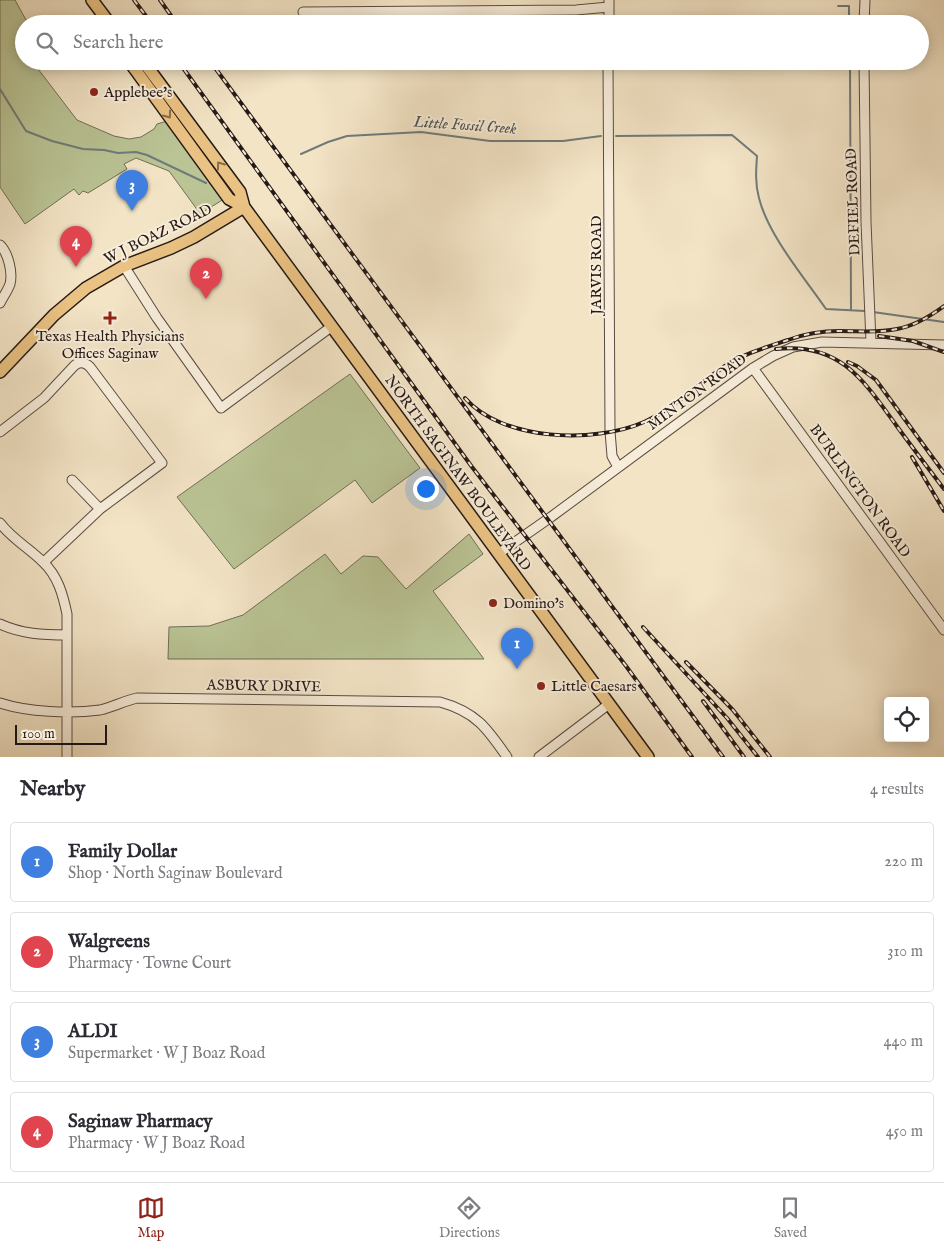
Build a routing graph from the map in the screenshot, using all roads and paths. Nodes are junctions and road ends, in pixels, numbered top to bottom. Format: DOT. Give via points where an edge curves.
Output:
graph roads {
  1 [pos="92,0"];
  2 [pos="864,0"];
  3 [pos="609,4"];
  4 [pos="304,12"];
  5 [pos="103,15"];
  6 [pos="864,15"];
  7 [pos="135,70"];
  8 [pos="151,70"];
  9 [pos="608,70"];
  10 [pos="864,70"];
  11 [pos="244,207"];
  12 [pos="0,245"];
  13 [pos="124,266"];
  14 [pos="0,303"];
  15 [pos="331,327"];
  16 [pos="870,342"];
  17 [pos="944,345"];
  18 [pos="753,368"];
  19 [pos="0,372"];
  20 [pos="0,432"];
  21 [pos="618,467"];
  22 [pos="72,480"];
  23 [pos="100,509"];
  24 [pos="0,522"];
  25 [pos="498,554"];
  26 [pos="44,562"];
  27 [pos="0,624"];
  28 [pos="944,630"];
  29 [pos="67,635"];
  30 [pos="0,703"];
  31 [pos="610,704"];
  32 [pos="67,711"];
  33 [pos="68,757"];
  34 [pos="507,757"];
  35 [pos="539,757"];
  36 [pos="648,757"];
  1 -- 5 [label="main road"];
  2 -- 6 [label="street"];
  3 -- 4 [label="street" via="576,10"];
  7 -- 11 [label="main road, NORTH SAGINAW BOULEVARD, one-way" via="229,200"];
  11 -- 8 [label="main road, NORTH SAGINAW BOULEVARD, one-way" via="240,192"];
  9 -- 21 [label="street, JARVIS ROAD" via="610,431 612,456"];
  10 -- 16 [label="street, DEFIEL ROAD"];
  11 -- 13 [label="main road, W J BOAZ ROAD" via="194,237"];
  11 -- 15 [label="main road, NORTH SAGINAW BOULEVARD"];
  12 -- 14 [label="street" via="8,257 10,284"];
  13 -- 15 [label="street" via="221,408"];
  13 -- 19 [label="main road, W J BOAZ ROAD" via="73,298"];
  15 -- 25 [label="main road, NORTH SAGINAW BOULEVARD"];
  16 -- 17 [label="street, MINTON ROAD"];
  16 -- 18 [label="street, MINTON ROAD" via="806,344 773,356"];
  18 -- 21 [label="street, MINTON ROAD"];
  18 -- 28 [label="street, BURLINGTON ROAD"];
  20 -- 23 [label="street" via="32,408 74,366 81,363 90,367 162,463"];
  21 -- 25 [label="street, MINTON ROAD"];
  22 -- 23 [label="street"];
  23 -- 26 [label="street"];
  24 -- 26 [label="street"];
  25 -- 31 [label="main road, NORTH SAGINAW BOULEVARD"];
  26 -- 29 [label="street" via="64,598"];
  27 -- 29 [label="street" via="15,631"];
  29 -- 32 [label="street"];
  30 -- 32 [label="street, ASBURY DRIVE" via="34,711"];
  31 -- 35 [label="street"];
  31 -- 36 [label="main road, NORTH SAGINAW BOULEVARD"];
  32 -- 33 [label="street"];
  32 -- 34 [label="street, ASBURY DRIVE" via="100,710 137,698 440,702 464,710 485,726"];
}
